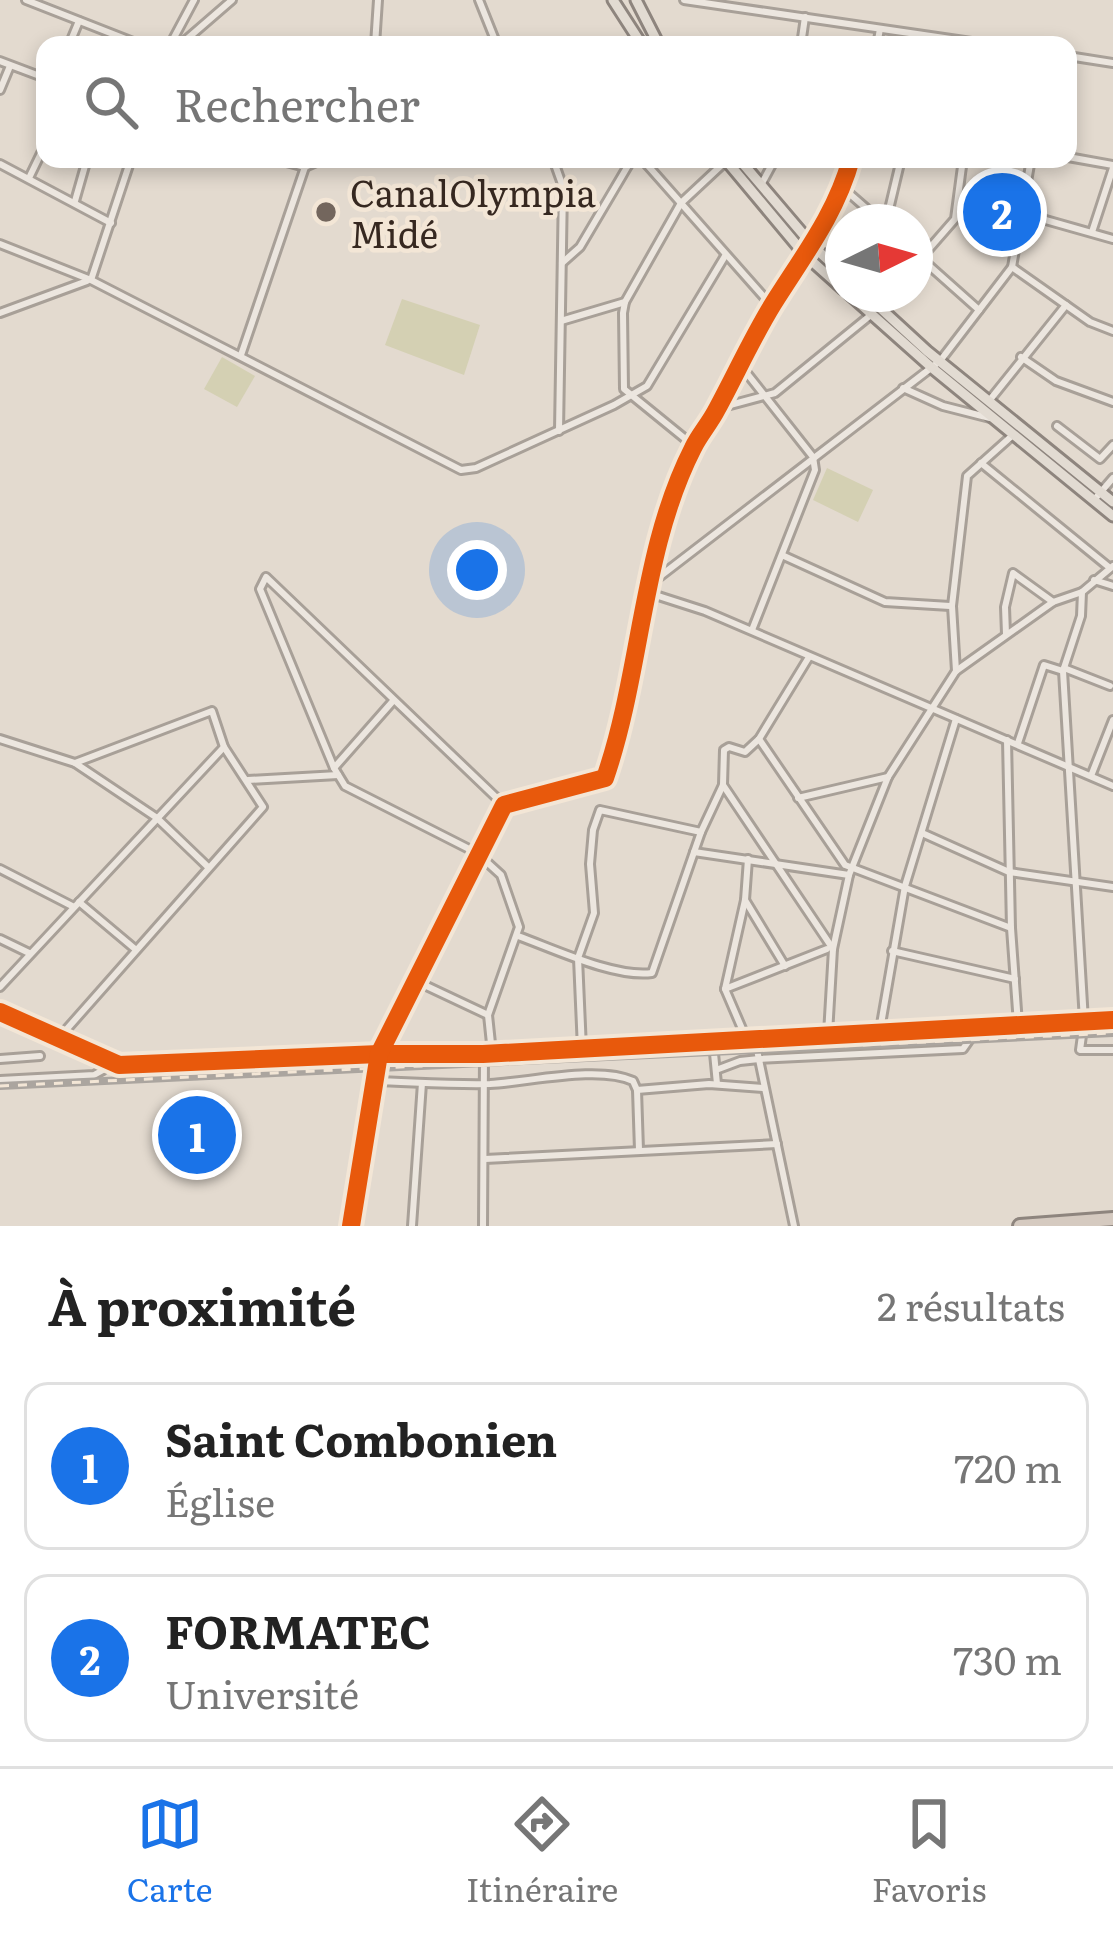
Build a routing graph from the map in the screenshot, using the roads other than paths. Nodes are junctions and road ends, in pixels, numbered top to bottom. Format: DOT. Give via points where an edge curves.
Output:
graph roads {
  1 [pos="26,0"];
  2 [pos="194,0"];
  3 [pos="232,0"];
  4 [pos="378,0"];
  5 [pos="479,0"];
  6 [pos="613,0"];
  7 [pos="636,0"];
  8 [pos="684,0"];
  9 [pos="37,2"];
  10 [pos="806,17"];
  11 [pos="80,20"];
  12 [pos="880,28"];
  13 [pos="73,36"];
  14 [pos="118,36"];
  15 [pos="175,36"];
  16 [pos="190,36"];
  17 [pos="376,36"];
  18 [pos="493,36"];
  19 [pos="632,36"];
  20 [pos="654,36"];
  21 [pos="803,36"];
  22 [pos="879,36"];
  23 [pos="933,36"];
  24 [pos="1077,57"];
  25 [pos="0,61"];
  26 [pos="1113,63"];
  27 [pos="10,65"];
  28 [pos="36,75"];
  29 [pos="0,90"];
  30 [pos="1077,159"];
  31 [pos="0,164"];
  32 [pos="36,164"];
  33 [pos="1113,166"];
  34 [pos="84,168"];
  35 [pos="128,168"];
  36 [pos="305,168"];
  37 [pos="557,168"];
  38 [pos="627,168"];
  39 [pos="650,168"];
  40 [pos="718,168"];
  41 [pos="733,168"];
  42 [pos="747,168"];
  43 [pos="770,168"];
  44 [pos="849,168"];
  45 [pos="899,168"];
  46 [pos="962,168"];
  47 [pos="1029,168"];
  48 [pos="29,178"];
  49 [pos="761,185"];
  50 [pos="843,188"];
  51 [pos="75,201"];
  52 [pos="682,203"];
  53 [pos="862,204"];
  54 [pos="889,204"];
  55 [pos="1022,213"];
  56 [pos="111,223"];
  57 [pos="1092,232"];
  58 [pos="1113,238"];
  59 [pos="933,241"];
  60 [pos="0,244"];
  61 [pos="810,251"];
  62 [pos="725,256"];
  63 [pos="825,261"];
  64 [pos="562,263"];
  65 [pos="1012,267"];
  66 [pos="825,268"];
  67 [pos="933,269"];
  68 [pos="91,280"];
  69 [pos="625,302"];
  70 [pos="1066,304"];
  71 [pos="772,306"];
  72 [pos="979,310"];
  73 [pos="870,312"];
  74 [pos="883,312"];
  75 [pos="0,313"];
  76 [pos="872,314"];
  77 [pos="561,321"];
  78 [pos="1113,331"];
  79 [pos="241,355"];
  80 [pos="1021,357"];
  81 [pos="738,362"];
  82 [pos="935,364"];
  83 [pos="903,388"];
  84 [pos="631,397"];
  85 [pos="762,397"];
  86 [pos="989,401"];
  87 [pos="1113,402"];
  88 [pos="718,408"];
  89 [pos="994,419"];
  90 [pos="1057,426"];
  91 [pos="559,431"];
  92 [pos="1014,434"];
  93 [pos="1113,445"];
  94 [pos="694,446"];
  95 [pos="813,457"];
  96 [pos="981,463"];
  97 [pos="1063,468"];
  98 [pos="1113,478"];
  99 [pos="1098,497"];
  100 [pos="1113,502"];
  101 [pos="1113,516"];
  102 [pos="784,556"];
  103 [pos="1112,567"];
  104 [pos="1094,580"];
  105 [pos="1113,586"];
  106 [pos="650,588"];
  107 [pos="1082,592"];
  108 [pos="1053,602"];
  109 [pos="952,606"];
  110 [pos="752,631"];
  111 [pos="1006,634"];
  112 [pos="809,657"];
  113 [pos="1063,670"];
  114 [pos="956,671"];
  115 [pos="1109,686"];
  116 [pos="393,701"];
  117 [pos="931,708"];
  118 [pos="956,719"];
  119 [pos="1113,720"];
  120 [pos="0,739"];
  121 [pos="1007,739"];
  122 [pos="758,740"];
  123 [pos="1018,743"];
  124 [pos="224,747"];
  125 [pos="75,764"];
  126 [pos="1069,765"];
  127 [pos="336,771"];
  128 [pos="1091,776"];
  129 [pos="888,777"];
  130 [pos="248,780"];
  131 [pos="723,785"];
  132 [pos="1113,786"];
  133 [pos="798,798"];
  134 [pos="504,805"];
  135 [pos="157,818"];
  136 [pos="701,832"];
  137 [pos="922,833"];
  138 [pos="694,852"];
  139 [pos="477,853"];
  140 [pos="748,859"];
  141 [pos="776,862"];
  142 [pos="208,867"];
  143 [pos="0,869"];
  144 [pos="850,872"];
  145 [pos="1009,872"];
  146 [pos="1076,881"];
  147 [pos="905,886"];
  148 [pos="1113,887"];
  149 [pos="745,900"];
  150 [pos="76,904"];
  151 [pos="1011,928"];
  152 [pos="518,936"];
  153 [pos="0,939"];
  154 [pos="831,949"];
  155 [pos="135,950"];
  156 [pos="892,950"];
  157 [pos="30,954"];
  158 [pos="578,958"];
  159 [pos="785,966"];
  160 [pos="1015,979"];
  161 [pos="418,982"];
  162 [pos="0,988"];
  163 [pos="725,989"];
  164 [pos="0,1012"];
  165 [pos="488,1015"];
  166 [pos="1113,1020"];
  167 [pos="1084,1022"];
  168 [pos="1018,1024"];
  169 [pos="980,1025"];
  170 [pos="880,1030"];
  171 [pos="828,1034"];
  172 [pos="58,1039"];
  173 [pos="751,1040"];
  174 [pos="713,1043"];
  175 [pos="582,1048"];
  176 [pos="1113,1050"];
  177 [pos="379,1054"];
  178 [pos="488,1054"];
  179 [pos="40,1056"];
  180 [pos="0,1059"];
  181 [pos="759,1059"];
  182 [pos="104,1060"];
  183 [pos="716,1070"];
  184 [pos="0,1080"];
  185 [pos="374,1082"];
  186 [pos="422,1083"];
  187 [pos="486,1084"];
  188 [pos="717,1084"];
  189 [pos="763,1088"];
  190 [pos="637,1090"];
  191 [pos="777,1144"];
  192 [pos="639,1150"];
  193 [pos="485,1159"];
  194 [pos="1113,1219"];
  195 [pos="351,1226"];
  196 [pos="412,1226"];
  197 [pos="483,1226"];
  198 [pos="794,1226"];
  199 [pos="1020,1226"];
  1 -- 9 [label="street"];
  2 -- 15 [label="street"];
  3 -- 16 [label="street"];
  4 -- 17 [label="street"];
  5 -- 18 [label="street"];
  6 -- 19 [label="main road"];
  7 -- 20 [label="main road"];
  8 -- 10 [label="street"];
  9 -- 11 [label="street"];
  10 -- 12 [label="street"];
  10 -- 21 [label="street"];
  11 -- 13 [label="street"];
  11 -- 14 [label="street"];
  12 -- 22 [label="street"];
  12 -- 23 [label="street"];
  24 -- 26 [label="street"];
  25 -- 27 [label="street"];
  27 -- 28 [label="street"];
  27 -- 29 [label="street"];
  30 -- 33 [label="street"];
  31 -- 48 [label="street"];
  32 -- 48 [label="street"];
  33 -- 57 [label="street"];
  34 -- 51 [label="street"];
  35 -- 56 [label="street"];
  36 -- 79 [label="street"];
  37 -- 64 [label="street"];
  38 -- 64 [label="street"];
  39 -- 52 [label="street"];
  40 -- 52 [label="street"];
  41 -- 61 [label="main road"];
  42 -- 49 [label="main road"];
  43 -- 49 [label="street"];
  44 -- 50 [label="street"];
  45 -- 54 [label="street"];
  46 -- 59 [label="street" via="955,219"];
  47 -- 55 [label="street"];
  48 -- 51 [label="street"];
  49 -- 61 [label="main road"];
  50 -- 53 [label="street"];
  50 -- 61 [label="street"];
  51 -- 56 [label="street"];
  52 -- 62 [label="street"];
  52 -- 69 [label="street"];
  55 -- 57 [label="street"];
  55 -- 65 [label="street"];
  56 -- 68 [label="street"];
  57 -- 58 [label="street"];
  60 -- 68 [label="street"];
  61 -- 63 [label="main road"];
  61 -- 66 [label="main road"];
  61 -- 71 [label="street"];
  62 -- 71 [label="street"];
  62 -- 84 [label="street" via="651,381"];
  64 -- 77 [label="street"];
  65 -- 70 [label="street"];
  65 -- 72 [label="street"];
  67 -- 72 [label="street"];
  68 -- 75 [label="street"];
  68 -- 79 [label="street"];
  69 -- 77 [label="street"];
  69 -- 84 [label="street" via="622,382"];
  70 -- 78 [label="street"];
  70 -- 80 [label="street"];
  71 -- 81 [label="street"];
  72 -- 82 [label="street"];
  73 -- 76 [label="main road"];
  74 -- 82 [label="main road"];
  76 -- 82 [label="main road"];
  76 -- 85 [label="street"];
  77 -- 91 [label="street"];
  79 -- 91 [label="street" via="460,470"];
  80 -- 86 [label="street"];
  80 -- 87 [label="street" via="1056,381"];
  81 -- 85 [label="street"];
  81 -- 88 [label="street"];
  82 -- 83 [label="street"];
  82 -- 86 [label="main road"];
  82 -- 89 [label="main road"];
  83 -- 89 [label="street"];
  83 -- 95 [label="street"];
  84 -- 91 [label="street"];
  84 -- 94 [label="street"];
  85 -- 88 [label="street"];
  85 -- 95 [label="street"];
  86 -- 97 [label="main road"];
  88 -- 94 [label="street"];
  89 -- 92 [label="main road"];
  90 -- 93 [label="street" via="1100,459"];
  92 -- 96 [label="street"];
  92 -- 97 [label="main road"];
  94 -- 106 [label="street"];
  95 -- 102 [label="street" via="815,474"];
  95 -- 106 [label="street"];
  96 -- 103 [label="street"];
  96 -- 109 [label="street" via="967,476"];
  97 -- 99 [label="main road"];
  98 -- 99 [label="street"];
  99 -- 100 [label="main road"];
  99 -- 101 [label="main road"];
  102 -- 109 [label="street" via="879,600"];
  102 -- 110 [label="street"];
  103 -- 104 [label="street"];
  104 -- 105 [label="street"];
  104 -- 107 [label="street"];
  106 -- 110 [label="street"];
  106 -- 134 [label="street" via="605,778"];
  107 -- 108 [label="street"];
  107 -- 113 [label="street"];
  108 -- 111 [label="street"];
  108 -- 111 [label="street" via="1013,573"];
  109 -- 114 [label="street"];
  110 -- 112 [label="street"];
  111 -- 114 [label="street"];
  112 -- 117 [label="street"];
  112 -- 122 [label="street"];
  113 -- 115 [label="street"];
  113 -- 123 [label="street" via="1045,665"];
  113 -- 126 [label="street"];
  114 -- 117 [label="street"];
  116 -- 127 [label="street"];
  116 -- 127 [label="street" via="266,577 260,589"];
  116 -- 134 [label="street"];
  117 -- 118 [label="street"];
  117 -- 129 [label="street"];
  118 -- 121 [label="street"];
  118 -- 137 [label="street"];
  119 -- 128 [label="street"];
  120 -- 125 [label="street"];
  121 -- 123 [label="street"];
  121 -- 145 [label="street"];
  122 -- 131 [label="street" via="745,752 724,750"];
  122 -- 133 [label="street"];
  123 -- 126 [label="street"];
  124 -- 125 [label="street" via="212,711"];
  124 -- 130 [label="street"];
  124 -- 135 [label="street"];
  125 -- 135 [label="street"];
  126 -- 128 [label="street"];
  126 -- 146 [label="street"];
  127 -- 130 [label="street"];
  127 -- 139 [label="street" via="360,797"];
  128 -- 132 [label="street"];
  129 -- 133 [label="street"];
  129 -- 144 [label="street"];
  130 -- 142 [label="street" via="262,809"];
  131 -- 136 [label="street"];
  131 -- 141 [label="street"];
  133 -- 144 [label="street"];
  134 -- 139 [label="street"];
  135 -- 142 [label="street"];
  135 -- 150 [label="street"];
  136 -- 138 [label="street"];
  136 -- 158 [label="street" via="602,808 590,864 594,914"];
  137 -- 145 [label="street"];
  137 -- 147 [label="street"];
  138 -- 140 [label="street"];
  138 -- 158 [label="street" via="652,973"];
  139 -- 152 [label="street" via="501,875"];
  139 -- 161 [label="street"];
  140 -- 141 [label="street"];
  140 -- 149 [label="street"];
  141 -- 144 [label="street"];
  141 -- 154 [label="street"];
  142 -- 155 [label="street"];
  143 -- 150 [label="street"];
  144 -- 147 [label="street"];
  144 -- 154 [label="street"];
  145 -- 146 [label="street"];
  145 -- 151 [label="street"];
  146 -- 148 [label="street"];
  146 -- 167 [label="street"];
  147 -- 151 [label="street"];
  147 -- 156 [label="street"];
  149 -- 159 [label="street"];
  149 -- 163 [label="street"];
  150 -- 155 [label="street"];
  150 -- 157 [label="street"];
  151 -- 160 [label="street"];
  152 -- 158 [label="street"];
  152 -- 165 [label="street"];
  153 -- 157 [label="street"];
  154 -- 159 [label="street"];
  154 -- 171 [label="street"];
  155 -- 172 [label="street"];
  156 -- 160 [label="street"];
  156 -- 170 [label="street"];
  157 -- 162 [label="street"];
  158 -- 175 [label="street"];
  159 -- 163 [label="street"];
  160 -- 168 [label="street"];
  161 -- 165 [label="street"];
  161 -- 177 [label="street"];
  163 -- 173 [label="street"];
  164 -- 172 [label="street"];
  165 -- 178 [label="street"];
  166 -- 167 [label="street"];
  167 -- 168 [label="street"];
  167 -- 176 [label="street" via="1082,1052"];
  168 -- 169 [label="street"];
  169 -- 170 [label="street"];
  169 -- 181 [label="street" via="963,1049"];
  170 -- 171 [label="street"];
  171 -- 173 [label="street"];
  172 -- 182 [label="street"];
  173 -- 174 [label="street"];
  173 -- 181 [label="street"];
  174 -- 175 [label="street"];
  174 -- 183 [label="street"];
  175 -- 178 [label="street"];
  177 -- 178 [label="street"];
  177 -- 182 [label="street" via="119,1066"];
  177 -- 185 [label="street"];
  178 -- 187 [label="street"];
  179 -- 180 [label="street"];
  181 -- 183 [label="street"];
  181 -- 189 [label="street"];
  182 -- 184 [label="street" via="94,1075"];
  183 -- 188 [label="street"];
  185 -- 186 [label="street"];
  185 -- 195 [label="street"];
  186 -- 187 [label="street"];
  186 -- 196 [label="street"];
  187 -- 190 [label="street" via="596,1075 626,1077"];
  187 -- 193 [label="street"];
  188 -- 189 [label="street"];
  188 -- 190 [label="street"];
  189 -- 191 [label="street"];
  190 -- 192 [label="street"];
  191 -- 192 [label="street"];
  191 -- 198 [label="street"];
  192 -- 193 [label="street"];
  193 -- 197 [label="street"];
  194 -- 199 [label="highway"];
}
